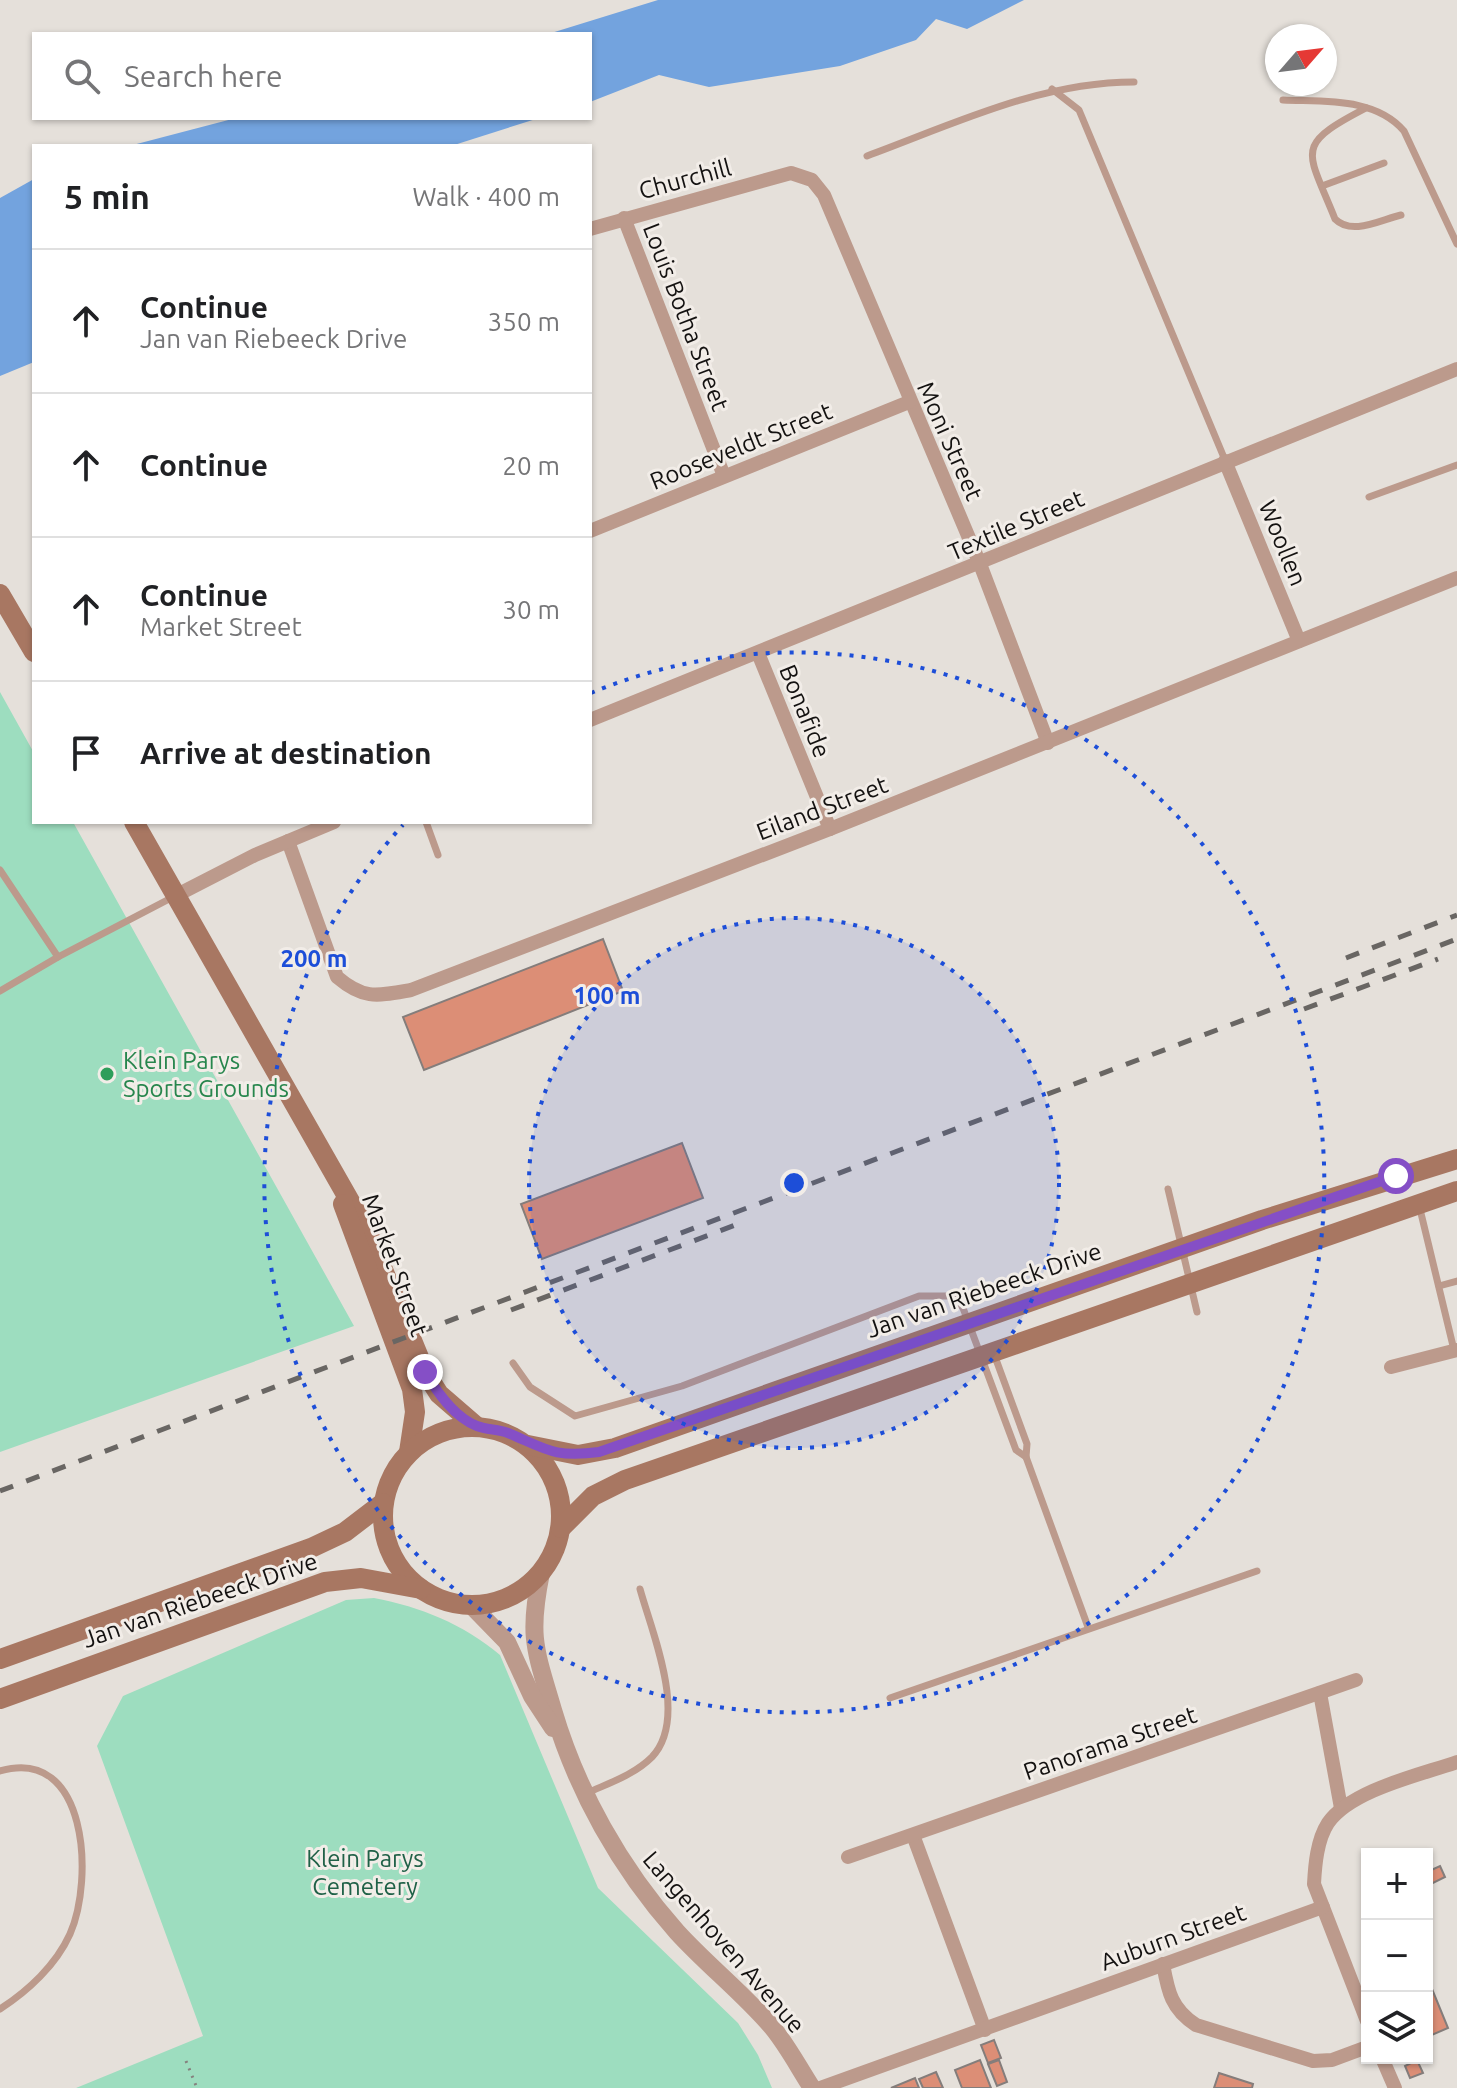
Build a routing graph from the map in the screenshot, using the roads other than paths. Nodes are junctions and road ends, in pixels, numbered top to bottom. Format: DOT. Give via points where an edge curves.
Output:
graph roads {
  1 [pos="1134,82"];
  2 [pos="1052,89"];
  3 [pos="1283,100"];
  4 [pos="1366,108"];
  5 [pos="867,156"];
  6 [pos="1384,163"];
  7 [pos="791,173"];
  8 [pos="1322,186"];
  9 [pos="1401,215"];
  10 [pos="624,218"];
  11 [pos="592,228"];
  12 [pos="1457,244"];
  13 [pos="1457,369"];
  14 [pos="909,402"];
  15 [pos="1225,461"];
  16 [pos="1457,465"];
  17 [pos="724,476"];
  18 [pos="1369,497"];
  19 [pos="592,530"];
  20 [pos="980,564"];
  21 [pos="1457,578"];
  22 [pos="0,594"];
  23 [pos="1299,641"];
  24 [pos="32,649"];
  25 [pos="758,653"];
  26 [pos="592,719"];
  27 [pos="1048,743"];
  28 [pos="135,824"];
  29 [pos="329,824"];
  30 [pos="427,824"];
  31 [pos="830,829"];
  32 [pos="288,841"];
  33 [pos="438,855"];
  34 [pos="0,870"];
  35 [pos="177,895"];
  36 [pos="58,957"];
  37 [pos="0,991"];
  38 [pos="1457,1159"];
  39 [pos="1168,1189"];
  40 [pos="1457,1191"];
  41 [pos="1419,1202"];
  42 [pos="1183,1248"];
  43 [pos="1192,1281"];
  44 [pos="1457,1281"];
  45 [pos="1439,1286"];
  46 [pos="1197,1312"];
  47 [pos="968,1324"];
  48 [pos="1455,1350"];
  49 [pos="988,1354"];
  50 [pos="410,1359"];
  51 [pos="513,1363"];
  52 [pos="1391,1367"];
  53 [pos="476,1426"];
  54 [pos="528,1445"];
  55 [pos="409,1452"];
  56 [pos="1026,1457"];
  57 [pos="383,1503"];
  58 [pos="561,1528"];
  59 [pos="1257,1571"];
  60 [pos="541,1573"];
  61 [pos="421,1589"];
  62 [pos="640,1589"];
  63 [pos="471,1605"];
  64 [pos="1088,1627"];
  65 [pos="0,1659"];
  66 [pos="1356,1680"];
  67 [pos="1320,1693"];
  68 [pos="890,1698"];
  69 [pos="0,1699"];
  70 [pos="562,1740"];
  71 [pos="1457,1762"];
  72 [pos="0,1771"];
  73 [pos="585,1794"];
  74 [pos="1341,1808"];
  75 [pos="913,1835"];
  76 [pos="848,1857"];
  77 [pos="1323,1907"];
  78 [pos="1163,1964"];
  79 [pos="1361,2005"];
  80 [pos="0,2009"];
  81 [pos="985,2030"];
  82 [pos="1361,2049"];
  83 [pos="1385,2064"];
  84 [pos="812,2088"];
  85 [pos="820,2088"];
  86 [pos="1395,2088"];
  1 -- 2 [label="lane"];
  2 -- 5 [label="lane"];
  2 -- 15 [label="lane" via="1079,110 1086,124"];
  3 -- 4 [label="lane"];
  4 -- 8 [label="lane" via="1315,139 1310,158"];
  4 -- 12 [label="lane" via="1383,112 1404,131"];
  6 -- 8 [label="lane"];
  7 -- 10 [label="street, Churchill"];
  7 -- 14 [label="street, Moni Street" via="812,180 824,195"];
  8 -- 9 [label="lane" via="1342,226 1350,229"];
  10 -- 11 [label="street, Churchill"];
  10 -- 17 [label="street, Louis Botha Street"];
  13 -- 15 [label="street, Textile Street"];
  14 -- 17 [label="street, Rooseveldt Street"];
  14 -- 20 [label="street, Moni Street"];
  15 -- 20 [label="street, Textile Street"];
  15 -- 23 [label="street, Woollen"];
  16 -- 18 [label="lane"];
  17 -- 19 [label="street, Rooseveldt Street"];
  20 -- 25 [label="street, Textile Street"];
  20 -- 27 [label="street, Moni Street"];
  21 -- 23 [label="street, Eiland Street"];
  22 -- 24 [label="main road"];
  23 -- 27 [label="street, Eiland Street"];
  25 -- 26 [label="street, Textile Street"];
  25 -- 31 [label="street, Bonafide"];
  27 -- 31 [label="street, Eiland Street"];
  28 -- 35 [label="main road, Market Street"];
  29 -- 32 [label="street"];
  30 -- 33 [label="lane"];
  31 -- 32 [label="street, Eiland Street" via="411,990 378,996 355,992 337,977"];
  32 -- 35 [label="street"];
  34 -- 36 [label="lane"];
  35 -- 36 [label="lane"];
  35 -- 50 [label="main road, Market Street" via="368,1233"];
  36 -- 37 [label="lane"];
  38 -- 42 [label="main road, Jan van Riebeeck Drive"];
  39 -- 42 [label="lane"];
  40 -- 41 [label="main road"];
  41 -- 43 [label="main road"];
  41 -- 45 [label="lane"];
  42 -- 43 [label="lane"];
  42 -- 47 [label="main road, Jan van Riebeeck Drive"];
  43 -- 46 [label="lane"];
  43 -- 49 [label="main road"];
  44 -- 45 [label="lane"];
  45 -- 48 [label="lane"];
  47 -- 49 [label="lane"];
  47 -- 51 [label="lane" via="952,1296 919,1296 682,1386 575,1416 530,1387"];
  47 -- 54 [label="main road, Jan van Riebeeck Drive" via="599,1452 556,1453"];
  48 -- 52 [label="street"];
  49 -- 56 [label="lane" via="1027,1444"];
  49 -- 56 [label="lane" via="1010,1437"];
  49 -- 58 [label="main road" via="625,1480 593,1496"];
  50 -- 53 [label="main road, Market Street"];
  50 -- 55 [label="main road, Market Street" via="415,1412"];
  53 -- 54 [label="main road"];
  53 -- 55 [label="main road" via="451,1428"];
  54 -- 58 [label="main road" via="555,1482"];
  55 -- 57 [label="main road"];
  56 -- 64 [label="lane"];
  57 -- 61 [label="main road" via="390,1551"];
  57 -- 65 [label="main road, Jan van Riebeeck Drive" via="345,1532 311,1548"];
  58 -- 60 [label="main road" via="555,1552"];
  59 -- 64 [label="lane"];
  60 -- 63 [label="main road" via="510,1596"];
  60 -- 70 [label="street, Langenhoven Avenue" via="532,1634"];
  61 -- 63 [label="main road"];
  61 -- 69 [label="main road, Jan van Riebeeck Drive" via="361,1578 325,1582"];
  62 -- 73 [label="lane" via="669,1694 666,1730 654,1755 630,1774"];
  63 -- 70 [label="street, Langenhoven Avenue" via="507,1642 541,1711"];
  64 -- 68 [label="lane"];
  66 -- 67 [label="street, Panorama Street"];
  67 -- 74 [label="street"];
  67 -- 75 [label="street, Panorama Street"];
  70 -- 73 [label="street, Langenhoven Avenue"];
  71 -- 74 [label="street"];
  72 -- 80 [label="lane" via="32,1768 61,1788 81,1836 84,1880 77,1917 55,1960 22,1995"];
  73 -- 84 [label="street, Langenhoven Avenue" via="624,1865 676,1930 773,2028"];
  74 -- 77 [label="street" via="1326,1825 1316,1862 1314,1884"];
  75 -- 76 [label="street, Panorama Street"];
  75 -- 81 [label="street"];
  77 -- 78 [label="street, Auburn Street"];
  77 -- 79 [label="street"];
  78 -- 81 [label="street, Auburn Street"];
  78 -- 82 [label="street" via="1170,2000 1196,2025 1313,2061"];
  81 -- 85 [label="street, Auburn Street"];
  83 -- 86 [label="street"];
}
